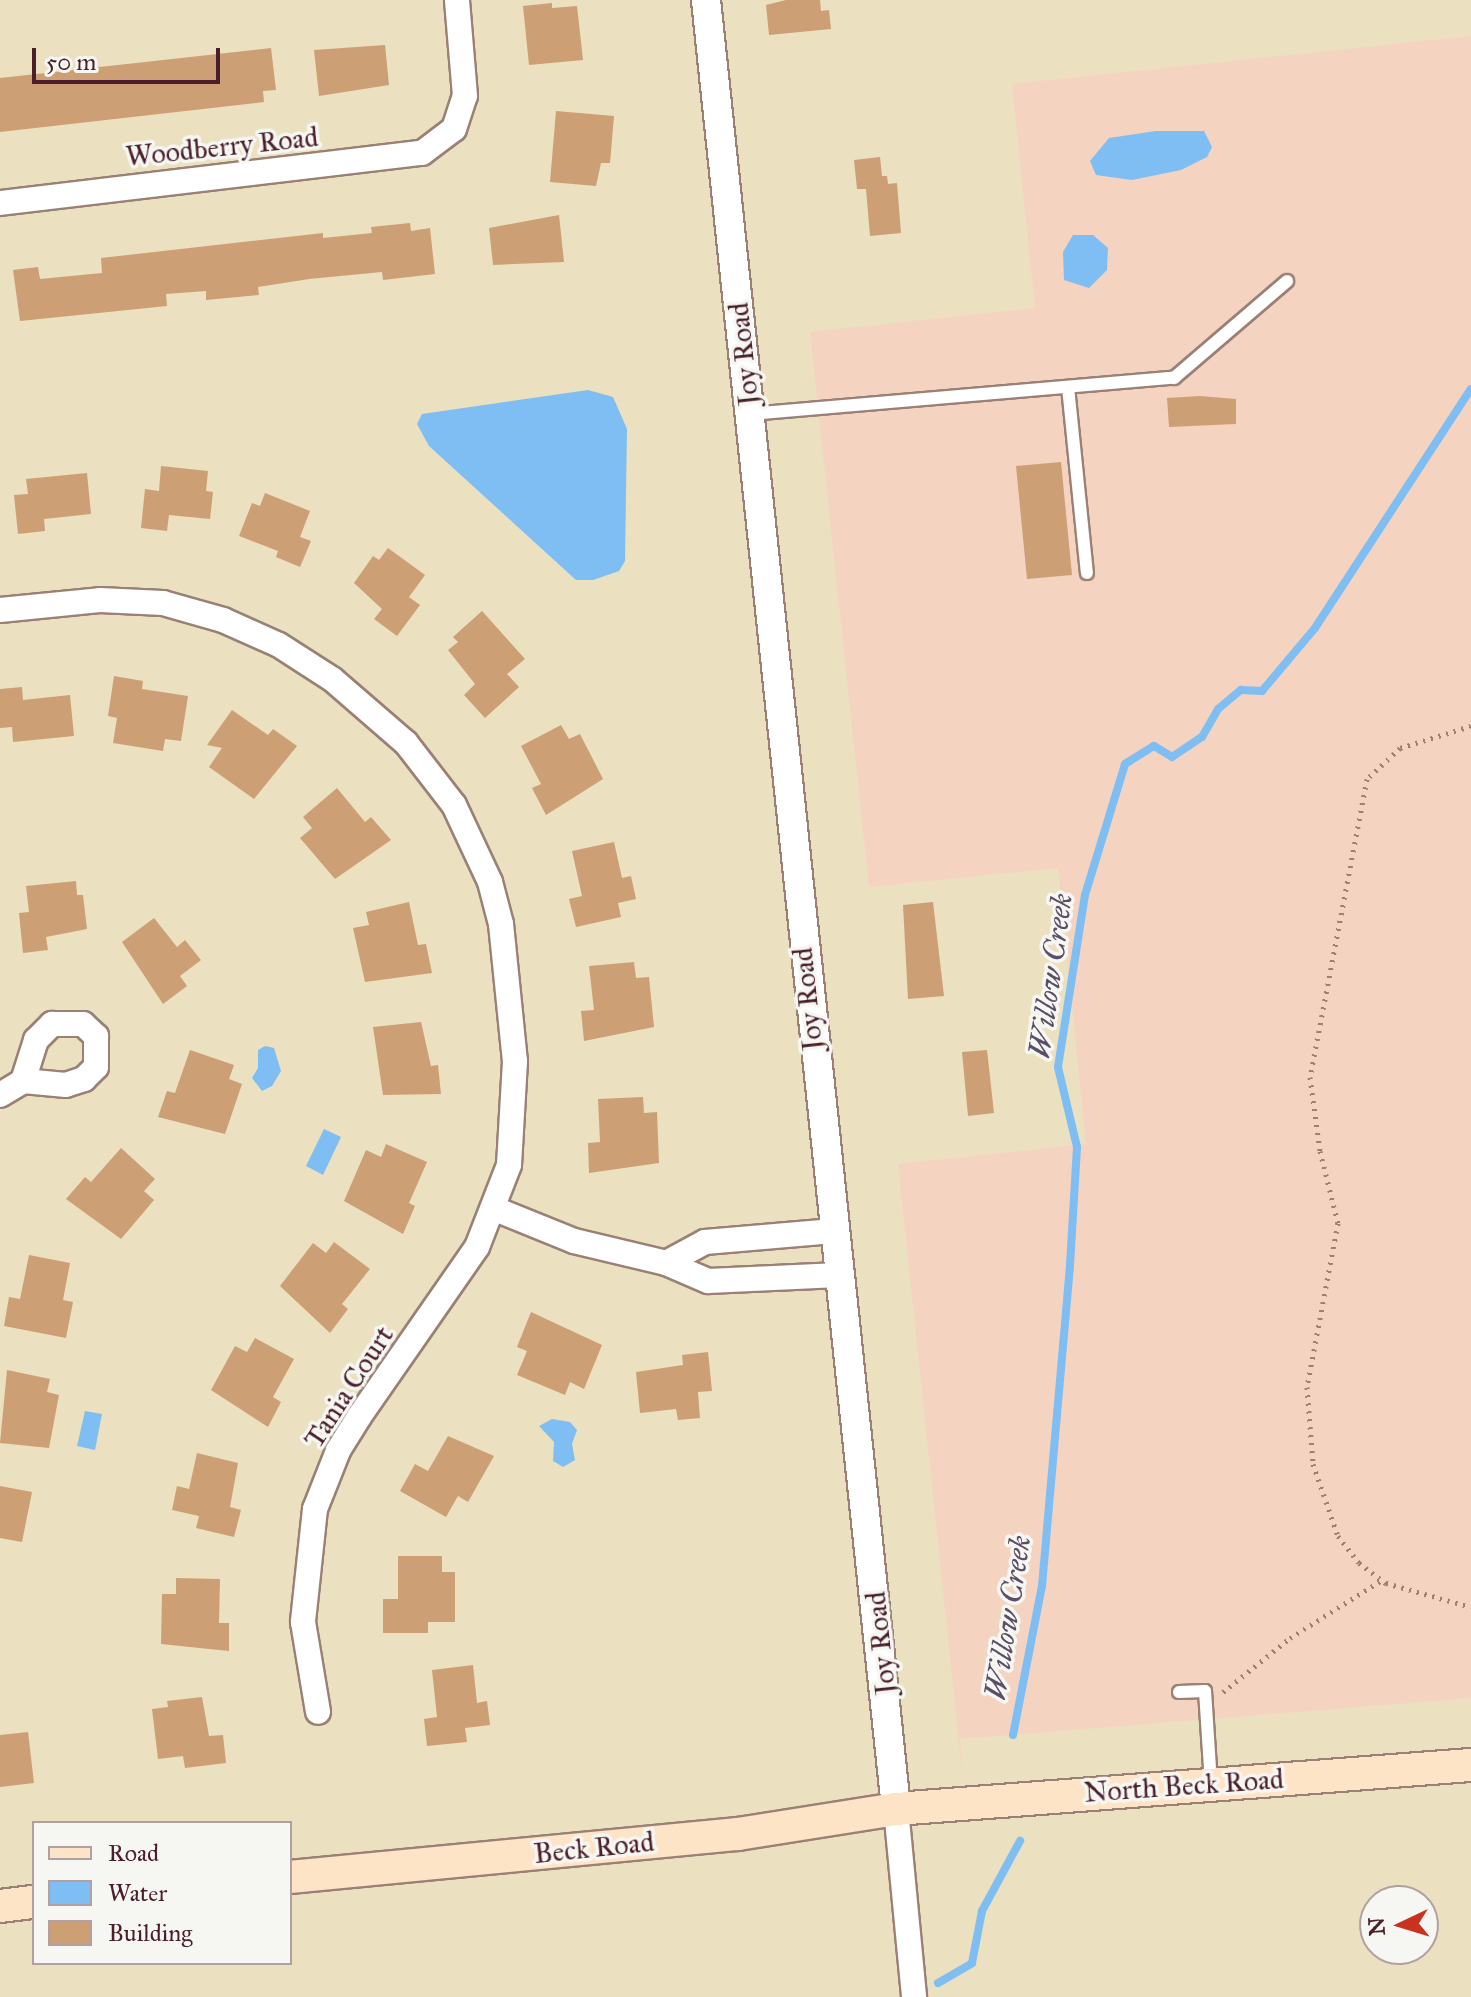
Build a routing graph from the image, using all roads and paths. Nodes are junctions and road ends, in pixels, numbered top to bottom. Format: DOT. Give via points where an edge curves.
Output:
graph roads {
  1 [pos="457,0"];
  2 [pos="706,0"];
  3 [pos="0,203"];
  4 [pos="1287,281"];
  5 [pos="1068,387"];
  6 [pos="750,414"];
  7 [pos="1087,573"];
  8 [pos="0,610"];
  9 [pos="1471,726"];
  10 [pos="23,1081"];
  11 [pos="0,1095"];
  12 [pos="495,1209"];
  13 [pos="834,1231"];
  14 [pos="666,1263"];
  15 [pos="839,1275"];
  16 [pos="1382,1580"];
  17 [pos="1471,1607"];
  18 [pos="1179,1692"];
  19 [pos="1206,1706"];
  20 [pos="318,1712"];
  21 [pos="1471,1765"];
  22 [pos="1211,1784"];
  23 [pos="896,1809"];
  24 [pos="292,1877"];
  25 [pos="32,1902"];
  26 [pos="0,1906"];
  27 [pos="914,1997"];
  1 -- 3 [label="street, Woodberry Road" via="465,96 461,115 446,137 422,153"];
  2 -- 6 [label="street, Joy Road"];
  4 -- 5 [label="lane" via="1174,378"];
  5 -- 6 [label="lane"];
  5 -- 7 [label="lane"];
  6 -- 13 [label="street, Joy Road"];
  8 -- 12 [label="street, Tania Court" via="100,600 163,603 223,620 279,645 332,679 386,723 429,769 474,844 501,924 516,1088 509,1165"];
  9 -- 16 [label="path" via="1400,748 1367,779 1310,1077 1320,1151 1338,1223 1307,1387 1313,1464 1338,1536 1359,1563"];
  10 -- 11 [label="street"];
  12 -- 14 [label="street" via="574,1241"];
  12 -- 20 [label="street, Tania Court" via="458,1280 380,1385 326,1479 304,1581 303,1622"];
  13 -- 14 [label="street" via="705,1242"];
  13 -- 15 [label="street, Joy Road"];
  14 -- 15 [label="street" via="708,1281"];
  15 -- 23 [label="street, Joy Road"];
  16 -- 17 [label="path"];
  16 -- 19 [label="path" via="1290,1638"];
  18 -- 19 [label="lane" via="1205,1691"];
  19 -- 22 [label="lane"];
  21 -- 22 [label="main road, North Beck Road"];
  22 -- 23 [label="main road, North Beck Road"];
  23 -- 24 [label="main road, Beck Road" via="738,1834"];
  23 -- 27 [label="street, Joy Road"];
  25 -- 26 [label="main road"];
}
